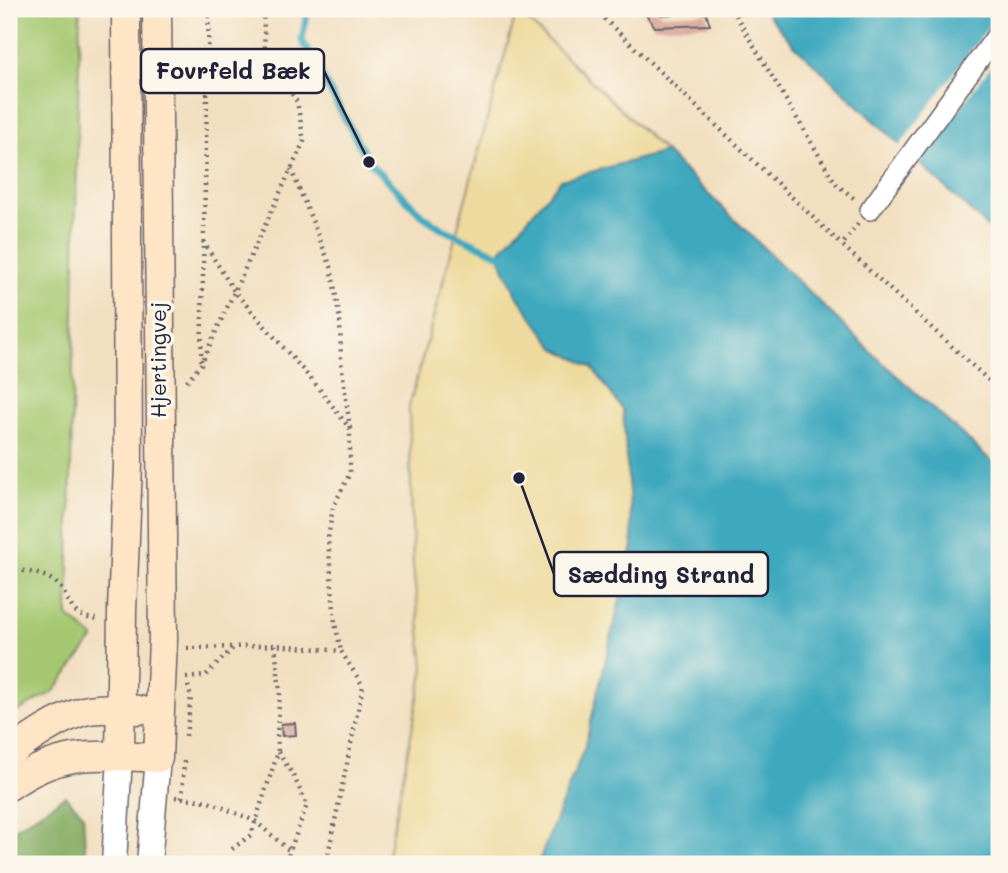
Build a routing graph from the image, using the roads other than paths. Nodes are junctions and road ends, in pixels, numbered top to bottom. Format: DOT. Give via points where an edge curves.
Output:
graph roads {
  1 [pos="126,9"];
  2 [pos="157,9"];
  3 [pos="999,32"];
  4 [pos="870,210"];
  5 [pos="121,709"];
  6 [pos="159,710"];
  7 [pos="9,754"];
  8 [pos="120,756"];
  9 [pos="171,758"];
  10 [pos="9,786"];
  11 [pos="114,864"];
  12 [pos="149,864"];
  1 -- 5 [label="main road, Hjertingvej" via="128,465"];
  2 -- 6 [label="main road, Hjertingvej" via="163,639"];
  3 -- 4 [label="street"];
  5 -- 6 [label="main road"];
  5 -- 7 [label="main road" via="85,711 41,730"];
  5 -- 8 [label="main road, Hjertingvej"];
  6 -- 9 [label="main road, Hjertingvej"];
  8 -- 9 [label="main road"];
  8 -- 10 [label="main road" via="60,759"];
  8 -- 11 [label="street"];
  9 -- 12 [label="street" via="154,795"];
}
